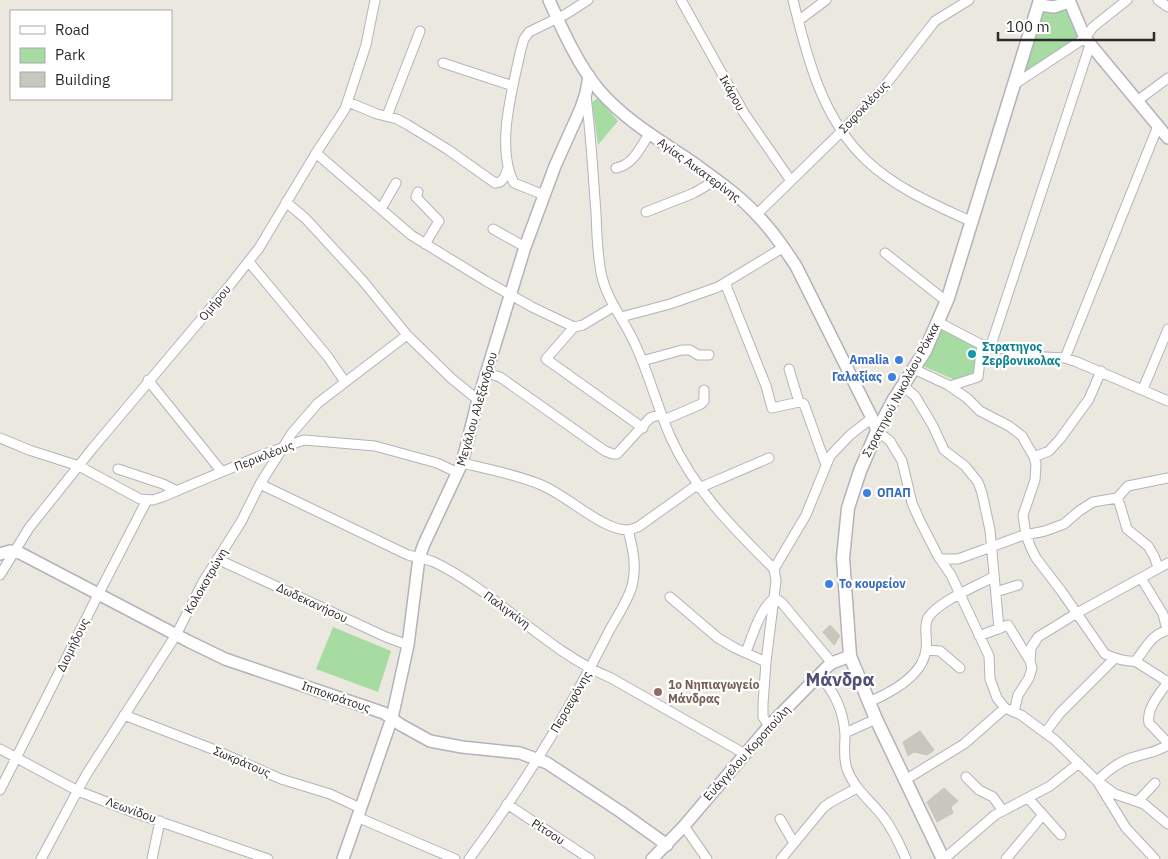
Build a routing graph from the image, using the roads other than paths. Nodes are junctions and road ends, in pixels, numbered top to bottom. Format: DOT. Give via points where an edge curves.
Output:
graph roads {
  1 [pos="375,0"];
  2 [pos="548,0"];
  3 [pos="588,0"];
  4 [pos="681,0"];
  5 [pos="792,0"];
  6 [pos="826,0"];
  7 [pos="969,0"];
  8 [pos="1127,0"];
  9 [pos="1158,0"];
  10 [pos="1069,1"];
  11 [pos="1040,2"];
  12 [pos="1168,7"];
  13 [pos="557,18"];
  14 [pos="798,21"];
  15 [pos="420,31"];
  16 [pos="1088,41"];
  17 [pos="443,63"];
  18 [pos="589,76"];
  19 [pos="1168,78"];
  20 [pos="1015,84"];
  21 [pos="513,86"];
  22 [pos="586,93"];
  23 [pos="348,102"];
  24 [pos="1137,102"];
  25 [pos="387,116"];
  26 [pos="1158,126"];
  27 [pos="842,131"];
  28 [pos="648,134"];
  29 [pos="1168,138"];
  30 [pos="316,153"];
  31 [pos="508,168"];
  32 [pos="616,168"];
  33 [pos="716,180"];
  34 [pos="791,181"];
  35 [pos="396,183"];
  36 [pos="418,192"];
  37 [pos="544,195"];
  38 [pos="286,202"];
  39 [pos="381,209"];
  40 [pos="646,212"];
  41 [pos="757,214"];
  42 [pos="972,222"];
  43 [pos="493,229"];
  44 [pos="425,244"];
  45 [pos="525,247"];
  46 [pos="784,247"];
  47 [pos="885,253"];
  48 [pos="249,262"];
  49 [pos="725,283"];
  50 [pos="510,295"];
  51 [pos="946,301"];
  52 [pos="613,307"];
  53 [pos="621,316"];
  54 [pos="938,322"];
  55 [pos="574,326"];
  56 [pos="1168,328"];
  57 [pos="407,335"];
  58 [pos="987,345"];
  59 [pos="709,355"];
  60 [pos="1065,358"];
  61 [pos="642,361"];
  62 [pos="789,369"];
  63 [pos="914,369"];
  64 [pos="1101,371"];
  65 [pos="487,373"];
  66 [pos="148,380"];
  67 [pos="345,382"];
  68 [pos="903,386"];
  69 [pos="950,386"];
  70 [pos="1143,389"];
  71 [pos="704,390"];
  72 [pos="478,400"];
  73 [pos="1168,401"];
  74 [pos="799,402"];
  75 [pos="662,417"];
  76 [pos="872,418"];
  77 [pos="643,428"];
  78 [pos="877,431"];
  79 [pos="0,438"];
  80 [pos="284,447"];
  81 [pos="1034,457"];
  82 [pos="769,458"];
  83 [pos="826,465"];
  84 [pos="79,466"];
  85 [pos="460,468"];
  86 [pos="118,469"];
  87 [pos="222,472"];
  88 [pos="1168,478"];
  89 [pos="260,484"];
  90 [pos="698,487"];
  91 [pos="177,491"];
  92 [pos="1117,498"];
  93 [pos="147,500"];
  94 [pos="628,530"];
  95 [pos="1026,535"];
  96 [pos="0,546"];
  97 [pos="990,546"];
  98 [pos="14,551"];
  99 [pos="0,554"];
  100 [pos="419,558"];
  101 [pos="217,559"];
  102 [pos="940,559"];
  103 [pos="1168,563"];
  104 [pos="1158,567"];
  105 [pos="774,569"];
  106 [pos="0,575"];
  107 [pos="993,577"];
  108 [pos="1141,578"];
  109 [pos="1018,585"];
  110 [pos="996,592"];
  111 [pos="99,593"];
  112 [pos="959,594"];
  113 [pos="670,596"];
  114 [pos="774,598"];
  115 [pos="1077,613"];
  116 [pos="999,629"];
  117 [pos="1168,630"];
  118 [pos="176,635"];
  119 [pos="979,636"];
  120 [pos="408,645"];
  121 [pos="926,650"];
  122 [pos="746,652"];
  123 [pos="850,656"];
  124 [pos="1115,658"];
  125 [pos="1030,661"];
  126 [pos="1135,661"];
  127 [pos="766,662"];
  128 [pos="832,663"];
  129 [pos="960,668"];
  130 [pos="590,669"];
  131 [pos="819,676"];
  132 [pos="1168,682"];
  133 [pos="869,702"];
  134 [pos="1005,708"];
  135 [pos="1014,712"];
  136 [pos="124,715"];
  137 [pos="392,718"];
  138 [pos="876,719"];
  139 [pos="769,726"];
  140 [pos="845,733"];
  141 [pos="1045,733"];
  142 [pos="1168,744"];
  143 [pos="0,749"];
  144 [pos="745,754"];
  145 [pos="16,758"];
  146 [pos="538,759"];
  147 [pos="1080,764"];
  148 [pos="966,777"];
  149 [pos="905,780"];
  150 [pos="1097,781"];
  151 [pos="1155,783"];
  152 [pos="857,788"];
  153 [pos="0,790"];
  154 [pos="78,791"];
  155 [pos="1028,798"];
  156 [pos="1138,801"];
  157 [pos="507,804"];
  158 [pos="1003,811"];
  159 [pos="359,812"];
  160 [pos="1042,816"];
  161 [pos="780,819"];
  162 [pos="160,821"];
  163 [pos="1168,824"];
  164 [pos="684,826"];
  165 [pos="1061,835"];
  166 [pos="794,843"];
  167 [pos="667,845"];
  168 [pos="41,859"];
  169 [pos="152,859"];
  170 [pos="268,859"];
  171 [pos="343,859"];
  172 [pos="456,859"];
  173 [pos="469,859"];
  174 [pos="590,859"];
  175 [pos="652,859"];
  176 [pos="707,859"];
  177 [pos="780,859"];
  178 [pos="906,859"];
  179 [pos="943,859"];
  180 [pos="1006,859"];
  181 [pos="1155,859"];
  1 -- 23 [label="street, Ομήρου" via="366,45"];
  2 -- 13 [label="street, Αγίας Αικατερίνης"];
  3 -- 13 [label="street"];
  4 -- 34 [label="street, Ικάρου" via="744,113"];
  5 -- 14 [label="street"];
  6 -- 14 [label="street"];
  7 -- 27 [label="street, Σοφοκλέους" via="935,22 884,87"];
  8 -- 16 [label="street" via="1093,27"];
  9 -- 12 [label="street"];
  10 -- 11 [label="street, Στρατηγού Νικολάου Ρόκκα" via="1054,7"];
  10 -- 16 [label="street"];
  11 -- 20 [label="main road, Στρατηγού Νικολάου Ρόκκα"];
  13 -- 18 [label="street, Αγίας Αικατερίνης"];
  13 -- 21 [label="street" via="529,32 524,39"];
  14 -- 27 [label="street" via="816,81"];
  15 -- 25 [label="street"];
  16 -- 20 [label="street"];
  16 -- 24 [label="street"];
  16 -- 58 [label="street"];
  17 -- 21 [label="street"];
  18 -- 22 [label="street, Μεγάλου Αλεξάνδρου"];
  18 -- 28 [label="street, Αγίας Αικατερίνης" via="618,109"];
  19 -- 24 [label="street"];
  20 -- 42 [label="main road, Στρατηγού Νικολάου Ρόκκα"];
  21 -- 31 [label="street" via="506,122"];
  22 -- 37 [label="street, Μεγάλου Αλεξάνδρου"];
  22 -- 52 [label="street" via="598,251 602,277"];
  23 -- 25 [label="street"];
  23 -- 30 [label="street, Ομήρου"];
  24 -- 26 [label="street"];
  25 -- 31 [label="street" via="408,125 495,182 504,178"];
  26 -- 29 [label="street"];
  26 -- 60 [label="street"];
  27 -- 34 [label="street, Σοφοκλέους"];
  27 -- 42 [label="street" via="867,162 884,175 925,200"];
  28 -- 32 [label="street" via="631,161 625,167"];
  28 -- 33 [label="street, Αγίας Αικατερίνης"];
  30 -- 38 [label="street, Ομήρου"];
  30 -- 39 [label="street"];
  31 -- 37 [label="street" via="514,183"];
  33 -- 40 [label="street" via="694,193"];
  33 -- 41 [label="street, Αγίας Αικατερίνης"];
  34 -- 41 [label="street, Σοφοκλέους"];
  35 -- 39 [label="street"];
  36 -- 44 [label="street" via="416,197 439,221"];
  37 -- 45 [label="street, Μεγάλου Αλεξάνδρου"];
  38 -- 48 [label="street, Ομήρου"];
  38 -- 57 [label="street" via="306,219"];
  39 -- 44 [label="street"];
  41 -- 46 [label="street, Αγίας Αικατερίνης"];
  42 -- 51 [label="main road, Στρατηγού Νικολάου Ρόκκα"];
  43 -- 45 [label="street"];
  44 -- 50 [label="street"];
  45 -- 50 [label="street, Μεγάλου Αλεξάνδρου"];
  46 -- 49 [label="street"];
  46 -- 76 [label="street, Αγίας Αικατερίνης"];
  47 -- 51 [label="street"];
  48 -- 66 [label="street, Ομήρου"];
  48 -- 67 [label="street" via="328,356"];
  49 -- 53 [label="street" via="670,304"];
  49 -- 74 [label="street" via="772,408"];
  50 -- 55 [label="street"];
  50 -- 65 [label="street, Μεγάλου Αλεξάνδρου"];
  51 -- 54 [label="main road, Στρατηγού Νικολάου Ρόκκα"];
  52 -- 53 [label="street"];
  52 -- 55 [label="street" via="583,325"];
  53 -- 61 [label="street"];
  54 -- 58 [label="street"];
  54 -- 63 [label="main road, Στρατηγού Νικολάου Ρόκκα"];
  55 -- 77 [label="street" via="546,359"];
  56 -- 70 [label="street"];
  57 -- 67 [label="street, Κολοκοτρώνη"];
  57 -- 72 [label="street"];
  58 -- 60 [label="street" via="1026,356"];
  58 -- 69 [label="street" via="978,377"];
  59 -- 61 [label="street" via="682,350"];
  60 -- 64 [label="street"];
  61 -- 75 [label="street"];
  62 -- 74 [label="street"];
  63 -- 68 [label="main road, Στρατηγού Νικολάου Ρόκκα"];
  63 -- 69 [label="street"];
  64 -- 70 [label="street"];
  64 -- 81 [label="street" via="1089,399 1060,439 1049,451"];
  65 -- 72 [label="street, Μεγάλου Αλεξάνδρου"];
  65 -- 77 [label="street" via="500,377 613,454 617,454"];
  66 -- 84 [label="street, Ομήρου"];
  66 -- 87 [label="street"];
  67 -- 80 [label="street, Κολοκοτρώνη" via="318,403"];
  68 -- 78 [label="main road, Στρατηγού Νικολάου Ρόκκα"];
  68 -- 97 [label="street" via="919,402 944,450 965,466 978,482 990,530"];
  69 -- 81 [label="street" via="980,411 1015,429"];
  70 -- 73 [label="street"];
  71 -- 75 [label="street" via="701,404"];
  72 -- 85 [label="street, Μεγάλου Αλεξάνδρου"];
  74 -- 83 [label="street" via="807,410"];
  75 -- 77 [label="street" via="650,418"];
  75 -- 90 [label="street"];
  76 -- 78 [label="street, Αγίας Αικατερίνης"];
  76 -- 83 [label="street" via="835,449"];
  78 -- 102 [label="street" via="890,441 902,461 912,503"];
  78 -- 123 [label="main road, Στρατηγού Νικολάου Ρόκκα" via="848,508 844,558"];
  79 -- 84 [label="street"];
  80 -- 85 [label="street, Περικλέους" via="304,440 375,446"];
  80 -- 87 [label="street, Περικλέους"];
  80 -- 89 [label="street, Κολοκοτρώνη"];
  81 -- 95 [label="street" via="1035,480 1023,515"];
  82 -- 90 [label="street"];
  83 -- 105 [label="street" via="806,515"];
  84 -- 93 [label="street"];
  84 -- 98 [label="street, Ομήρου"];
  85 -- 94 [label="street, Περικλέους" via="514,475 540,484 600,521"];
  85 -- 100 [label="street, Μεγάλου Αλεξάνδρου"];
  86 -- 91 [label="street"];
  87 -- 91 [label="street, Περικλέους"];
  88 -- 92 [label="street" via="1128,486"];
  89 -- 100 [label="street, Παλιγκίνη"];
  89 -- 101 [label="street, Κολοκοτρώνη"];
  90 -- 94 [label="street" via="638,527"];
  90 -- 105 [label="street"];
  91 -- 93 [label="street, Περικλέους"];
  92 -- 95 [label="street" via="1092,502 1064,524"];
  92 -- 104 [label="street" via="1127,529 1148,546"];
  93 -- 111 [label="street, Διομήδους"];
  94 -- 130 [label="street, Περσεφόνης" via="634,552 630,594"];
  95 -- 97 [label="street"];
  95 -- 115 [label="street" via="1036,558"];
  96 -- 99 [label="street"];
  97 -- 102 [label="street" via="958,559"];
  97 -- 107 [label="street"];
  98 -- 99 [label="street"];
  98 -- 106 [label="street, Ομήρου"];
  98 -- 111 [label="street, Ιπποκράτους"];
  100 -- 120 [label="street, Μεγάλου Αλεξάνδρου"];
  100 -- 130 [label="street, Παλιγκίνη" via="433,562 481,591"];
  101 -- 118 [label="street, Κολοκοτρώνη"];
  101 -- 120 [label="street, Δωδεκανήσου"];
  102 -- 112 [label="street"];
  103 -- 104 [label="street"];
  104 -- 108 [label="street"];
  105 -- 114 [label="street"];
  107 -- 110 [label="street"];
  107 -- 112 [label="street"];
  108 -- 115 [label="street"];
  108 -- 117 [label="street" via="1163,614"];
  109 -- 110 [label="street"];
  110 -- 116 [label="street"];
  111 -- 118 [label="street, Ιπποκράτους"];
  111 -- 145 [label="street, Διομήδους"];
  112 -- 119 [label="street"];
  112 -- 121 [label="street" via="927,618"];
  113 -- 122 [label="street" via="718,638"];
  114 -- 122 [label="street" via="764,609"];
  114 -- 127 [label="street"];
  114 -- 128 [label="street" via="782,603"];
  115 -- 124 [label="street" via="1099,648"];
  115 -- 125 [label="street" via="1034,642"];
  116 -- 119 [label="street"];
  116 -- 125 [label="street" via="1008,625"];
  117 -- 126 [label="street" via="1154,636"];
  118 -- 136 [label="street, Κολοκοτρώνη"];
  118 -- 137 [label="street, Ιπποκράτους" via="225,659"];
  119 -- 134 [label="street" via="989,656 993,690"];
  120 -- 137 [label="street, Μεγάλου Αλεξάνδρου"];
  121 -- 129 [label="street" via="940,651"];
  121 -- 133 [label="street" via="920,664 904,683"];
  122 -- 127 [label="street"];
  123 -- 128 [label="street, Ευάγγελου Κοροπούλη"];
  123 -- 133 [label="main road, Στρατηγού Νικολάου Ρόκκα"];
  124 -- 126 [label="street"];
  124 -- 141 [label="street" via="1060,713"];
  125 -- 135 [label="street" via="1029,678 1018,695"];
  126 -- 132 [label="street"];
  127 -- 139 [label="street" via="763,717"];
  128 -- 131 [label="street, Ευάγγελου Κοροπούλη"];
  130 -- 144 [label="street, Παλιγκίνη" via="612,678"];
  130 -- 146 [label="street, Περσεφόνης"];
  131 -- 139 [label="street, Ευάγγελου Κοροπούλη"];
  131 -- 140 [label="street" via="834,696"];
  132 -- 142 [label="street" via="1150,709 1148,719"];
  133 -- 138 [label="main road, Στρατηγού Νικολάου Ρόκκα"];
  134 -- 135 [label="street"];
  134 -- 149 [label="street" via="964,744"];
  135 -- 141 [label="street"];
  136 -- 154 [label="street, Κολοκοτρώνη"];
  136 -- 159 [label="street, Σωκράτους" via="281,779 330,794"];
  137 -- 146 [label="street, Ιπποκράτους" via="430,741 520,753"];
  137 -- 159 [label="street, Μεγάλου Αλεξάνδρου"];
  138 -- 140 [label="street"];
  138 -- 149 [label="main road, Στρατηγού Νικολάου Ρόκκα"];
  139 -- 144 [label="street, Ευάγγελου Κοροπούλη"];
  140 -- 152 [label="street" via="847,768"];
  141 -- 147 [label="street"];
  142 -- 150 [label="street" via="1154,753 1124,761"];
  143 -- 145 [label="street, Λεωνίδου"];
  144 -- 164 [label="street, Ευάγγελου Κοροπούλη"];
  145 -- 153 [label="street, Διομήδους"];
  145 -- 154 [label="street, Λεωνίδου"];
  146 -- 157 [label="street, Περσεφόνης"];
  146 -- 167 [label="street, Ιπποκράτους"];
  147 -- 150 [label="street"];
  147 -- 155 [label="street"];
  148 -- 158 [label="street" via="979,790 993,797"];
  149 -- 179 [label="main road, Στρατηγού Νικολάου Ρόκκα"];
  150 -- 156 [label="street" via="1116,794"];
  150 -- 181 [label="street" via="1126,828"];
  151 -- 156 [label="street"];
  152 -- 166 [label="street" via="824,807"];
  152 -- 178 [label="street" via="885,819"];
  154 -- 162 [label="street, Λεωνίδου"];
  154 -- 168 [label="street, Κολοκοτρώνη"];
  155 -- 158 [label="street"];
  155 -- 160 [label="street"];
  156 -- 163 [label="street"];
  157 -- 173 [label="street, Περσεφόνης"];
  157 -- 174 [label="street, Ρίτσου"];
  158 -- 179 [label="street"];
  159 -- 171 [label="street, Μεγάλου Αλεξάνδρου"];
  159 -- 172 [label="street, Σωκράτους"];
  160 -- 165 [label="street"];
  160 -- 180 [label="street"];
  161 -- 166 [label="street"];
  162 -- 169 [label="street"];
  162 -- 170 [label="street, Λεωνίδου"];
  164 -- 167 [label="street, Ευάγγελου Κοροπούλη"];
  164 -- 176 [label="street"];
  166 -- 177 [label="street"];
  167 -- 175 [label="street, Ευάγγελου Κοροπούλη"];
}
